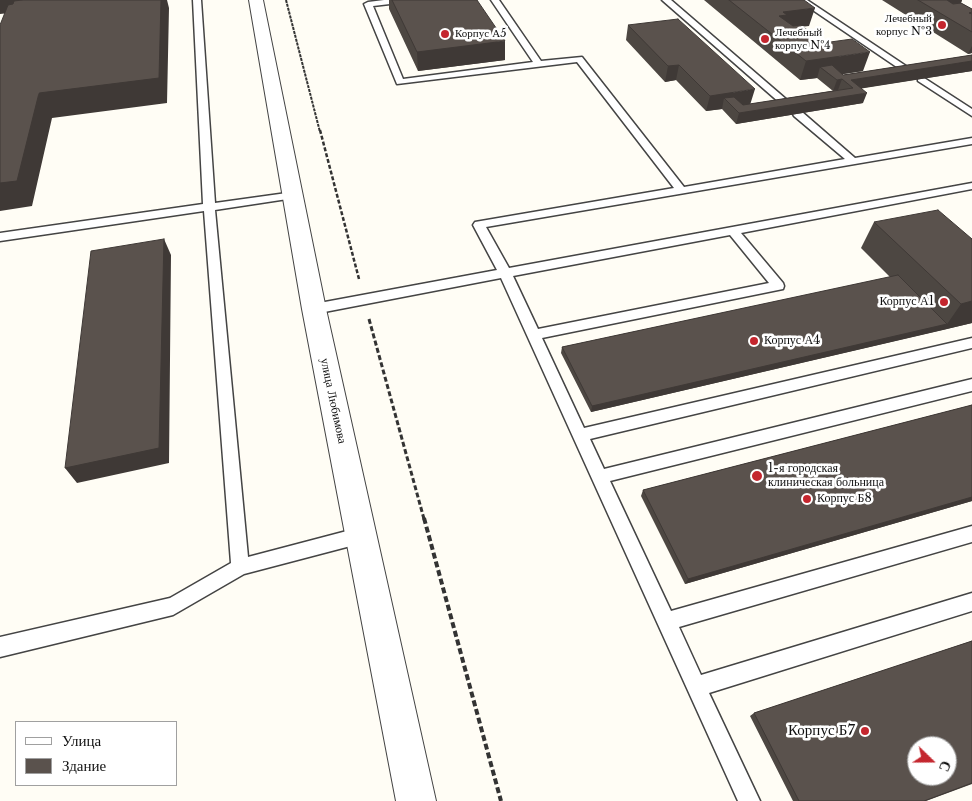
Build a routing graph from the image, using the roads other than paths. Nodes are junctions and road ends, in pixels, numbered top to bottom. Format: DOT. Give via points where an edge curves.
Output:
graph roads {
  1 [pos="197,0"];
  2 [pos="256,0"];
  3 [pos="407,0"];
  4 [pos="495,0"];
  5 [pos="666,0"];
  6 [pos="802,0"];
  7 [pos="540,64"];
  8 [pos="972,113"];
  9 [pos="972,141"];
  10 [pos="854,162"];
  11 [pos="972,186"];
  12 [pos="682,191"];
  13 [pos="294,195"];
  14 [pos="209,207"];
  15 [pos="732,230"];
  16 [pos="0,236"];
  17 [pos="505,273"];
  18 [pos="314,309"];
  19 [pos="534,335"];
  20 [pos="972,343"];
  21 [pos="972,385"];
  22 [pos="580,435"];
  23 [pos="599,477"];
  24 [pos="972,534"];
  25 [pos="362,535"];
  26 [pos="240,567"];
  27 [pos="972,602"];
  28 [pos="666,622"];
  29 [pos="0,647"];
  30 [pos="696,687"];
  31 [pos="416,801"];
  32 [pos="749,801"];
  1 -- 14 [label="lane"];
  2 -- 13 [label="street, улица Любимова"];
  3 -- 7 [label="lane" via="368,4 400,82"];
  4 -- 7 [label="lane"];
  5 -- 10 [label="lane"];
  6 -- 8 [label="lane"];
  7 -- 12 [label="lane" via="579,59"];
  9 -- 10 [label="lane"];
  10 -- 12 [label="lane"];
  11 -- 15 [label="lane"];
  12 -- 17 [label="lane" via="479,224"];
  13 -- 14 [label="lane"];
  13 -- 18 [label="street, улица Любимова"];
  14 -- 16 [label="lane"];
  14 -- 26 [label="lane"];
  15 -- 17 [label="lane"];
  15 -- 19 [label="lane" via="778,286"];
  17 -- 18 [label="lane"];
  17 -- 19 [label="lane"];
  18 -- 25 [label="street, улица Любимова"];
  19 -- 22 [label="lane"];
  20 -- 22 [label="lane"];
  21 -- 23 [label="lane"];
  22 -- 23 [label="lane"];
  23 -- 28 [label="lane"];
  24 -- 28 [label="lane"];
  25 -- 26 [label="lane"];
  25 -- 31 [label="street, улица Любимова"];
  26 -- 29 [label="lane" via="174,606"];
  27 -- 30 [label="lane"];
  28 -- 30 [label="lane"];
  30 -- 32 [label="lane"];
}
